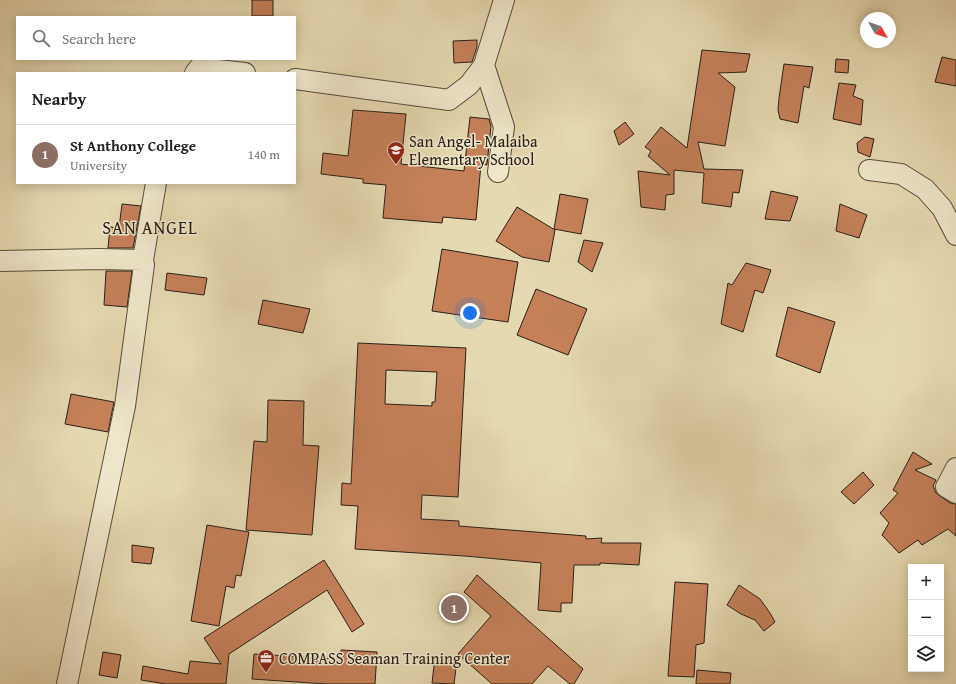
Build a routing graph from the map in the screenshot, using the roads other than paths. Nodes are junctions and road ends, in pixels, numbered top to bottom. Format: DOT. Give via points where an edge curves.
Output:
graph roads {
  1 [pos="504,0"];
  2 [pos="484,65"];
  3 [pos="196,72"];
  4 [pos="236,72"];
  5 [pos="296,79"];
  6 [pos="869,170"];
  7 [pos="498,172"];
  8 [pos="156,184"];
  9 [pos="956,235"];
  10 [pos="143,260"];
  11 [pos="0,261"];
  12 [pos="956,468"];
  13 [pos="956,492"];
  14 [pos="67,684"];
  1 -- 2 [label="street"];
  2 -- 5 [label="street" via="469,85 449,100"];
  2 -- 7 [label="street" via="504,127"];
  3 -- 4 [label="street" via="199,68"];
  6 -- 9 [label="street" via="901,174 925,189 942,208"];
  8 -- 10 [label="street"];
  10 -- 11 [label="street"];
  10 -- 14 [label="street" via="124,406"];
  12 -- 13 [label="street" via="946,487"];
}
